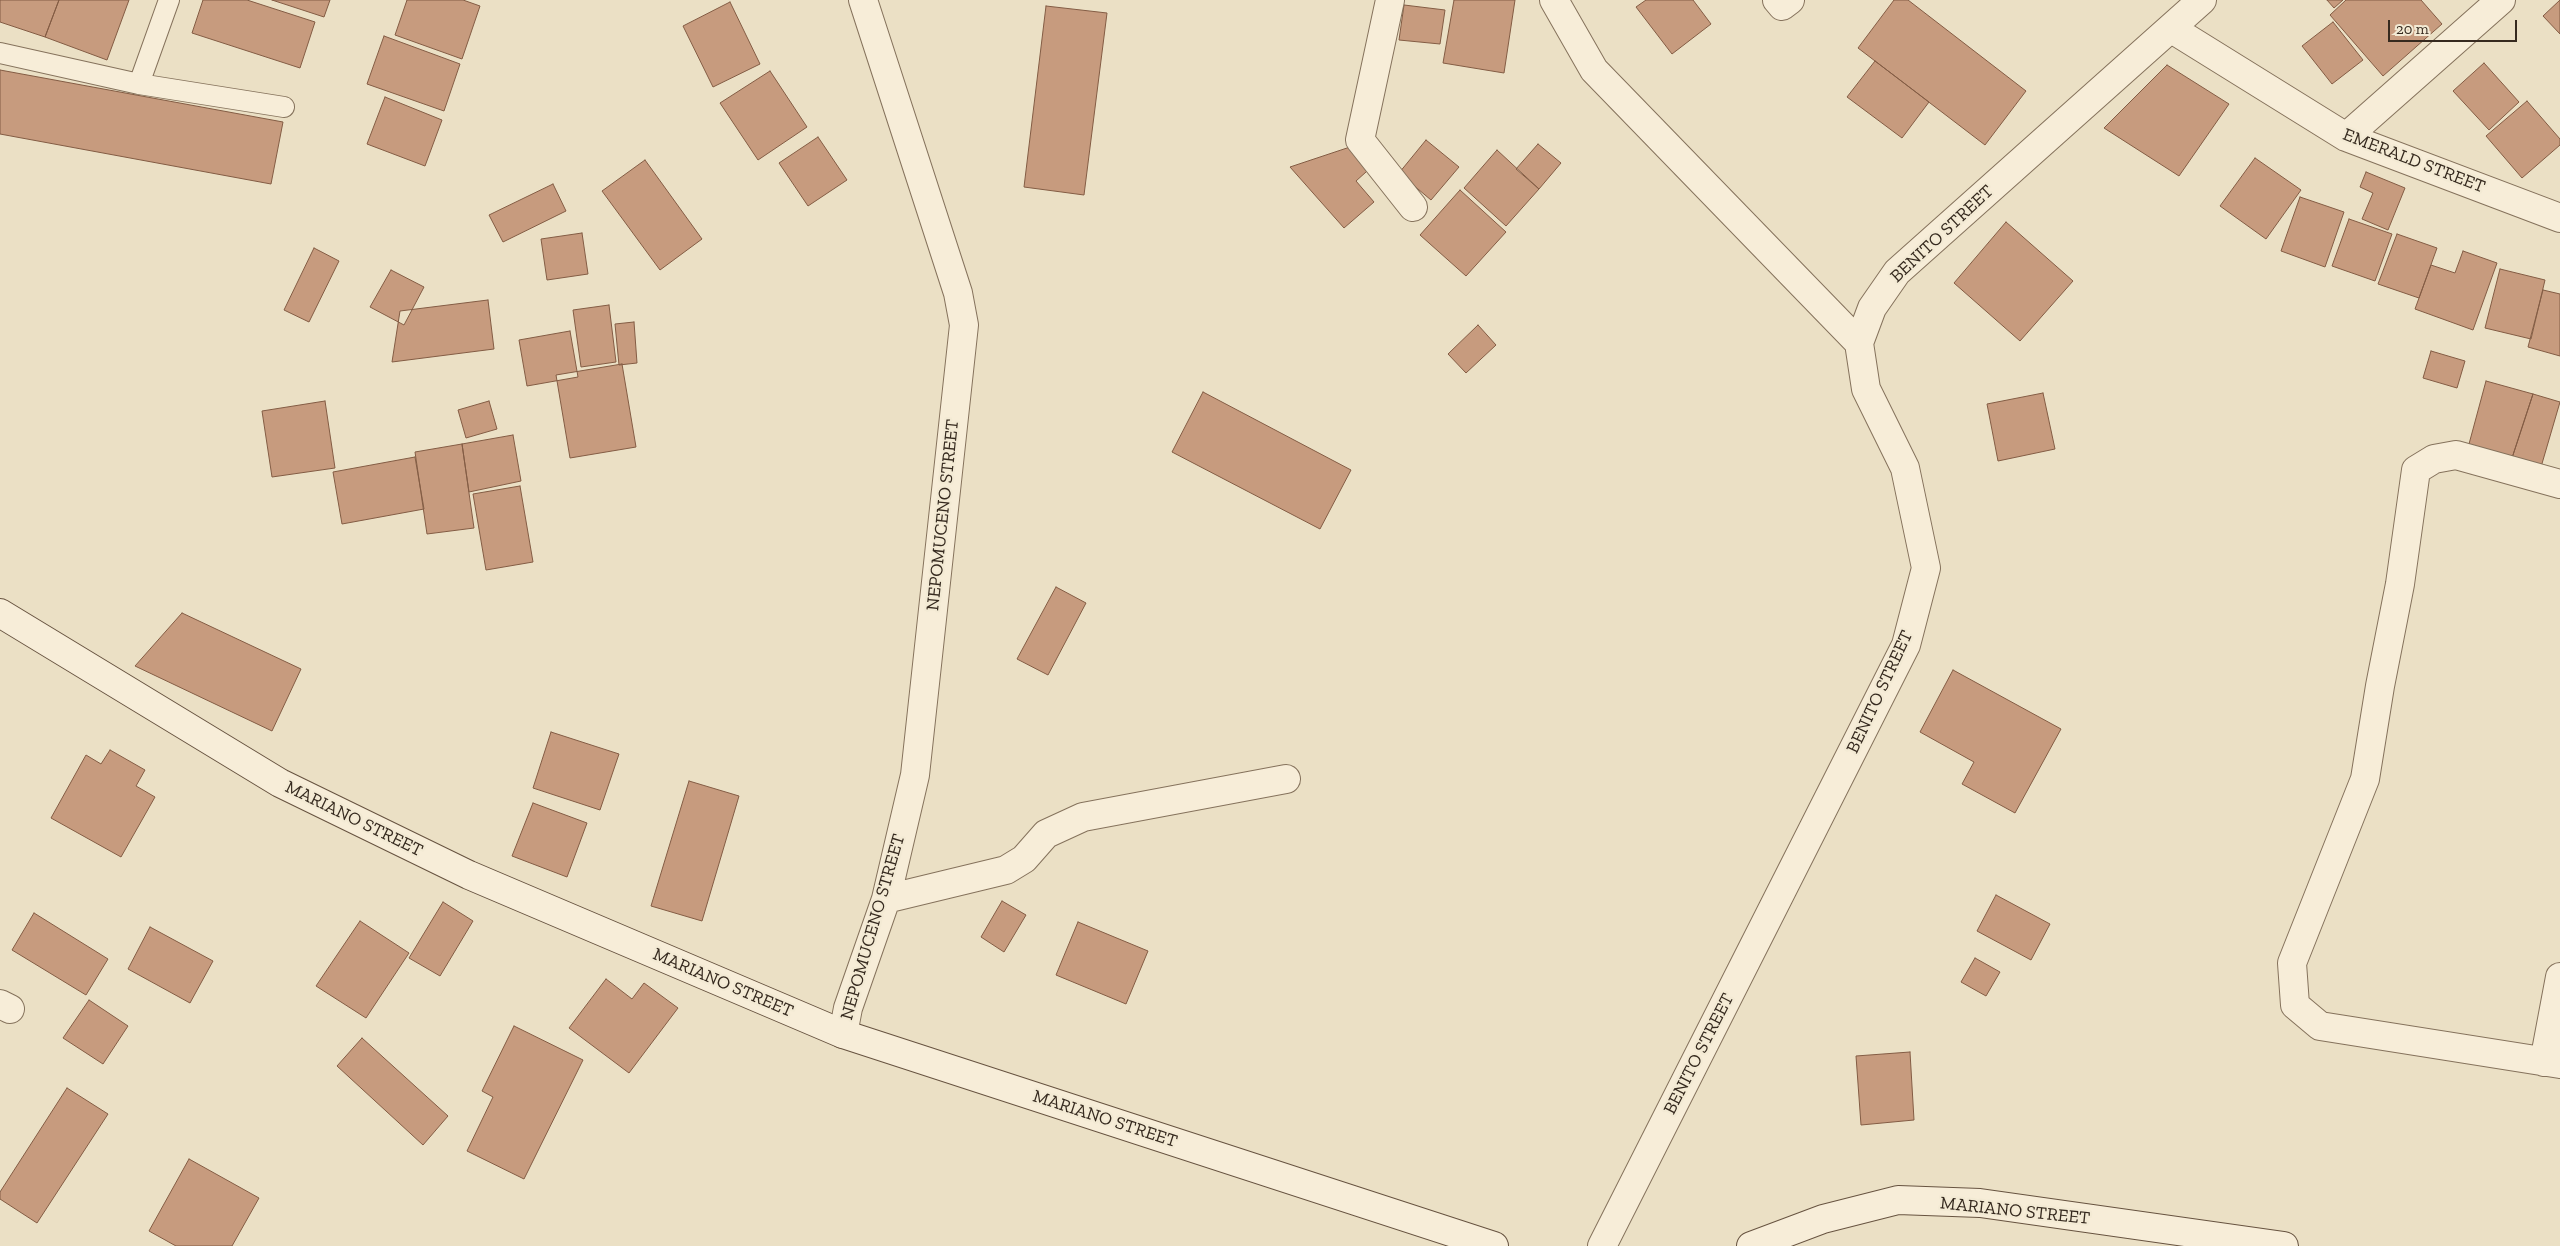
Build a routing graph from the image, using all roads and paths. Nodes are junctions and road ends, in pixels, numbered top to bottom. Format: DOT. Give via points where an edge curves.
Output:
graph roads {
  1 [pos="169,0"];
  2 [pos="864,0"];
  3 [pos="1390,0"];
  4 [pos="1554,0"];
  5 [pos="1777,0"];
  6 [pos="1790,0"];
  7 [pos="2202,0"];
  8 [pos="2501,0"];
  9 [pos="2172,29"];
  10 [pos="0,53"];
  11 [pos="139,84"];
  12 [pos="284,108"];
  13 [pos="2346,137"];
  14 [pos="1413,207"];
  15 [pos="2558,214"];
  16 [pos="1859,343"];
  17 [pos="2560,484"];
  18 [pos="0,613"];
  19 [pos="1286,779"];
  20 [pos="886,899"];
  21 [pos="2560,977"];
  22 [pos="843,1034"];
  23 [pos="2552,1063"];
  24 [pos="1494,1246"];
  25 [pos="1602,1246"];
  26 [pos="1751,1246"];
  27 [pos="2284,1246"];
  1 -- 11 [label="lane"];
  2 -- 20 [label="street, NEPOMUCENO STREET" via="958,292 964,325 915,775"];
  3 -- 14 [label="street" via="1359,136"];
  4 -- 16 [label="street" via="1594,70"];
  5 -- 6 [label="street" via="1782,6"];
  7 -- 9 [label="street, BENITO STREET"];
  8 -- 13 [label="street"];
  9 -- 13 [label="street, EMERALD STREET"];
  9 -- 16 [label="street, BENITO STREET" via="1897,272 1872,308"];
  10 -- 11 [label="lane"];
  11 -- 12 [label="lane"];
  13 -- 15 [label="street, EMERALD STREET"];
  16 -- 25 [label="street, BENITO STREET" via="1866,389 1905,468 1926,568 1906,645"];
  17 -- 23 [label="street" via="2456,455 2434,459 2416,470 2400,584 2365,779 2292,963 2295,1005 2320,1026"];
  18 -- 22 [label="street, MARIANO STREET" via="280,783 469,875"];
  19 -- 20 [label="street" via="1083,817 1046,834 1024,859 1006,870"];
  20 -- 22 [label="street, NEPOMUCENO STREET" via="848,1008"];
  21 -- 23 [label="street"];
  22 -- 24 [label="street, MARIANO STREET"];
  26 -- 27 [label="street, MARIANO STREET" via="1823,1219 1898,1200 1980,1203"];
}
